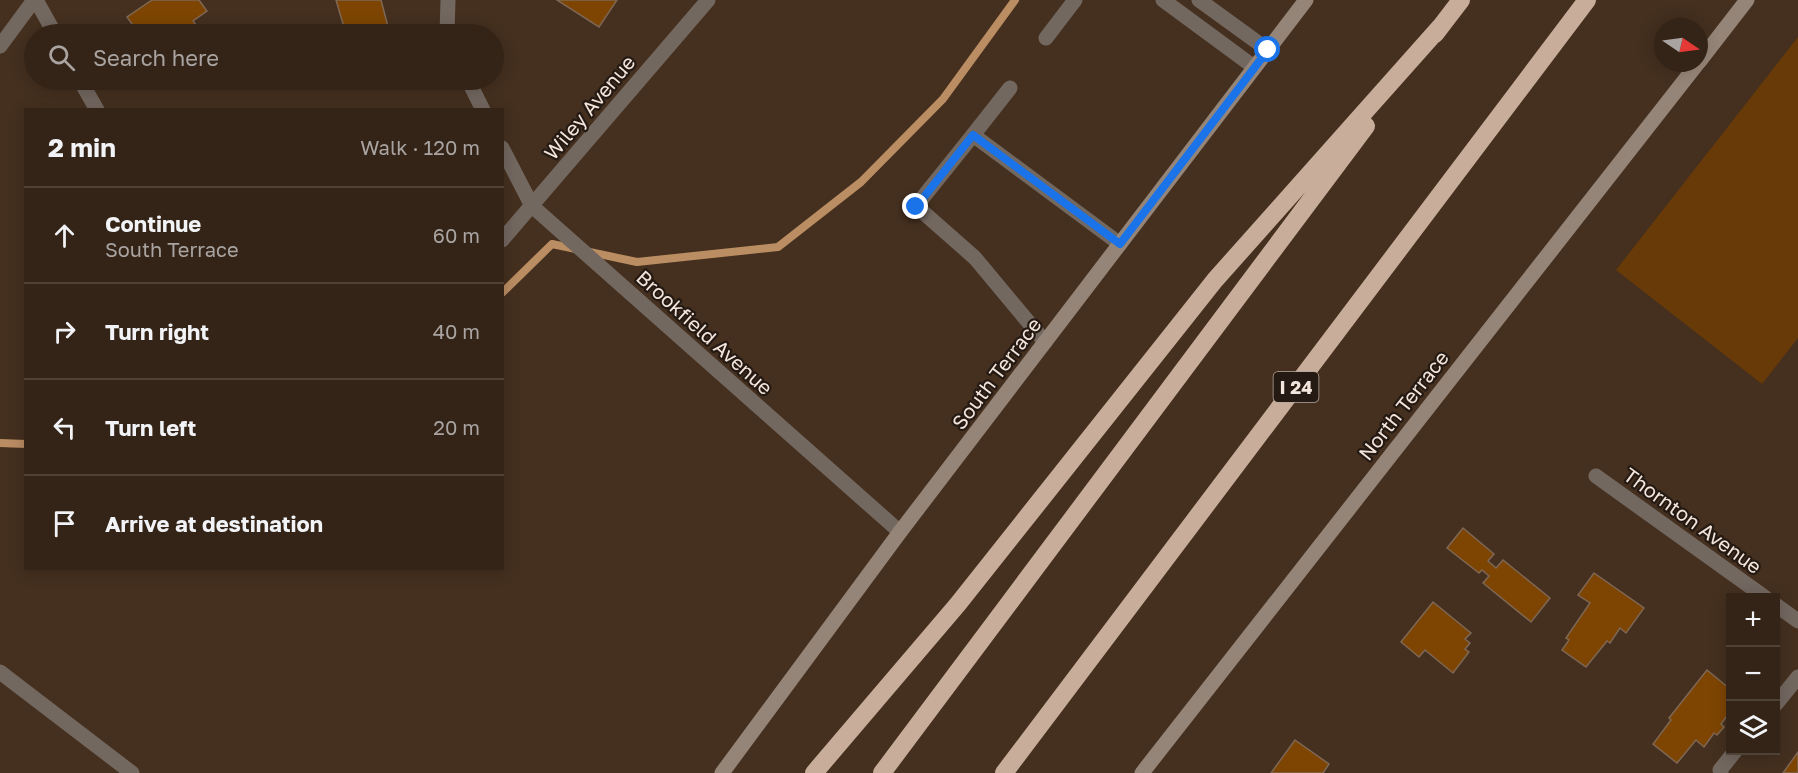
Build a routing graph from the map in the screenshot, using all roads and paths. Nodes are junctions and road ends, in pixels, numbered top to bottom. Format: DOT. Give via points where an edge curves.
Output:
graph roads {
  1 [pos="35,0"];
  2 [pos="447,0"];
  3 [pos="708,0"];
  4 [pos="1075,0"];
  5 [pos="1164,0"];
  6 [pos="1199,0"];
  7 [pos="1306,0"];
  8 [pos="1461,0"];
  9 [pos="1587,0"];
  10 [pos="1747,0"];
  11 [pos="49,24"];
  12 [pos="447,24"];
  13 [pos="1440,26"];
  14 [pos="1046,38"];
  15 [pos="0,46"];
  16 [pos="1708,49"];
  17 [pos="1268,50"];
  18 [pos="1254,67"];
  19 [pos="1690,72"];
  20 [pos="1010,88"];
  21 [pos="86,90"];
  22 [pos="473,90"];
  23 [pos="96,108"];
  24 [pos="482,108"];
  25 [pos="973,135"];
  26 [pos="504,152"];
  27 [pos="532,207"];
  28 [pos="504,238"];
  29 [pos="1120,244"];
  30 [pos="1045,342"];
  31 [pos="1596,476"];
  32 [pos="900,532"];
  33 [pos="1760,593"];
  34 [pos="1780,607"];
  35 [pos="1798,621"];
  36 [pos="0,672"];
  37 [pos="1798,677"];
  38 [pos="1067,690"];
  39 [pos="1778,701"];
  40 [pos="1732,755"];
  41 [pos="132,773"];
  42 [pos="722,773"];
  43 [pos="814,773"];
  44 [pos="882,773"];
  45 [pos="1004,773"];
  46 [pos="1016,773"];
  47 [pos="1142,773"];
  48 [pos="1721,773"];
  1 -- 11 [label="street"];
  1 -- 15 [label="street"];
  2 -- 12 [label="street"];
  3 -- 27 [label="street, Wiley Avenue"];
  4 -- 14 [label="street"];
  5 -- 18 [label="street"];
  6 -- 17 [label="street"];
  7 -- 17 [label="street, South Terrace"];
  8 -- 13 [label="highway"];
  9 -- 38 [label="highway, I 24"];
  10 -- 16 [label="street, North Terrace"];
  13 -- 43 [label="highway" via="1215,280 958,604"];
  13 -- 44 [label="highway"];
  17 -- 18 [label="street, South Terrace"];
  18 -- 29 [label="street, South Terrace"];
  19 -- 47 [label="street, North Terrace"];
  20 -- 25 [label="street"];
  21 -- 23 [label="street"];
  22 -- 24 [label="street"];
  25 -- 29 [label="street"];
  25 -- 30 [label="street" via="916,207 975,258"];
  26 -- 27 [label="street, Brookfield Avenue"];
  27 -- 28 [label="street, Wiley Avenue"];
  27 -- 32 [label="street, Brookfield Avenue"];
  29 -- 30 [label="street, South Terrace"];
  30 -- 32 [label="street, South Terrace"];
  31 -- 33 [label="street, Thornton Avenue"];
  32 -- 42 [label="street, South Terrace"];
  34 -- 35 [label="street"];
  36 -- 41 [label="street"];
  37 -- 39 [label="street"];
  38 -- 45 [label="highway, I 24"];
  38 -- 46 [label="highway"];
  40 -- 48 [label="street"];
}
